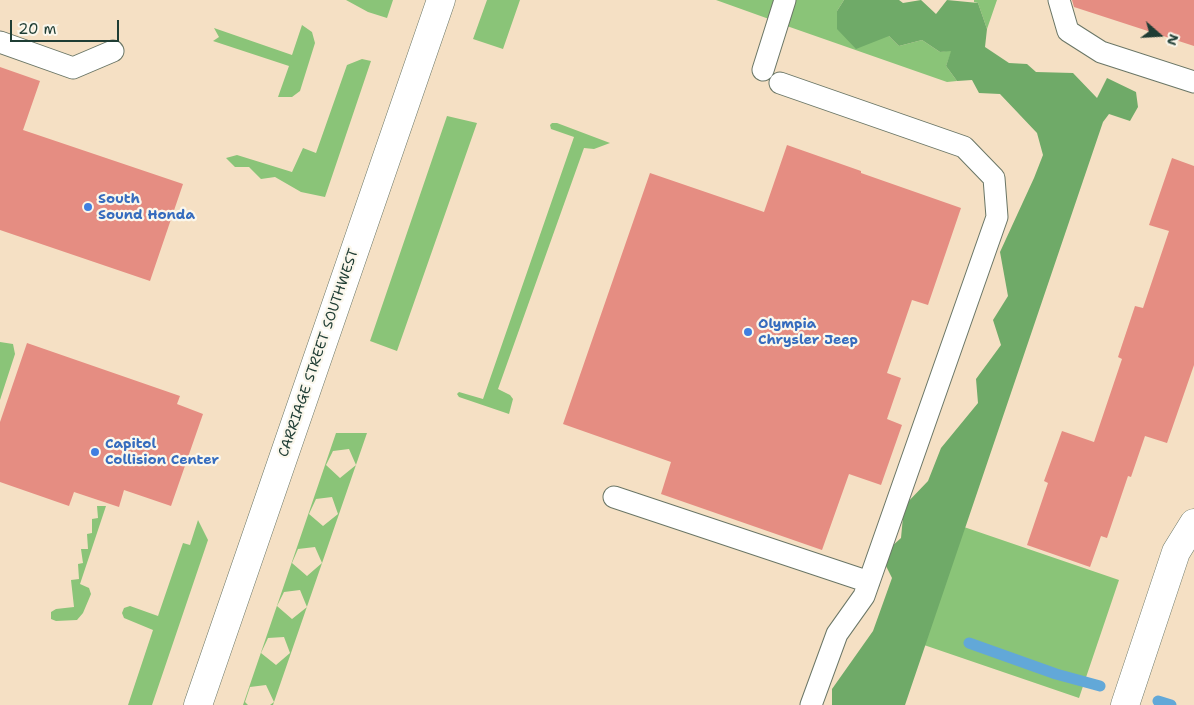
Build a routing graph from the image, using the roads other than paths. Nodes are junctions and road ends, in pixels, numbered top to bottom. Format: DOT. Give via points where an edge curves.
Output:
graph roads {
  1 [pos="442,0"];
  2 [pos="784,0"];
  3 [pos="1059,0"];
  4 [pos="0,42"];
  5 [pos="113,51"];
  6 [pos="763,70"];
  7 [pos="1194,82"];
  8 [pos="780,83"];
  9 [pos="614,497"];
  10 [pos="1194,524"];
  11 [pos="868,582"];
  12 [pos="198,705"];
  13 [pos="810,705"];
  14 [pos="1125,705"];
  1 -- 12 [label="street, CARRIAGE STREET SOUTHWEST"];
  2 -- 6 [label="lane"];
  3 -- 7 [label="lane" via="1068,31 1101,52"];
  4 -- 5 [label="lane" via="73,68"];
  8 -- 11 [label="lane" via="964,147 994,178 997,217"];
  9 -- 11 [label="lane"];
  10 -- 14 [label="street" via="1176,552"];
  11 -- 13 [label="lane" via="864,596 837,634"];
}
